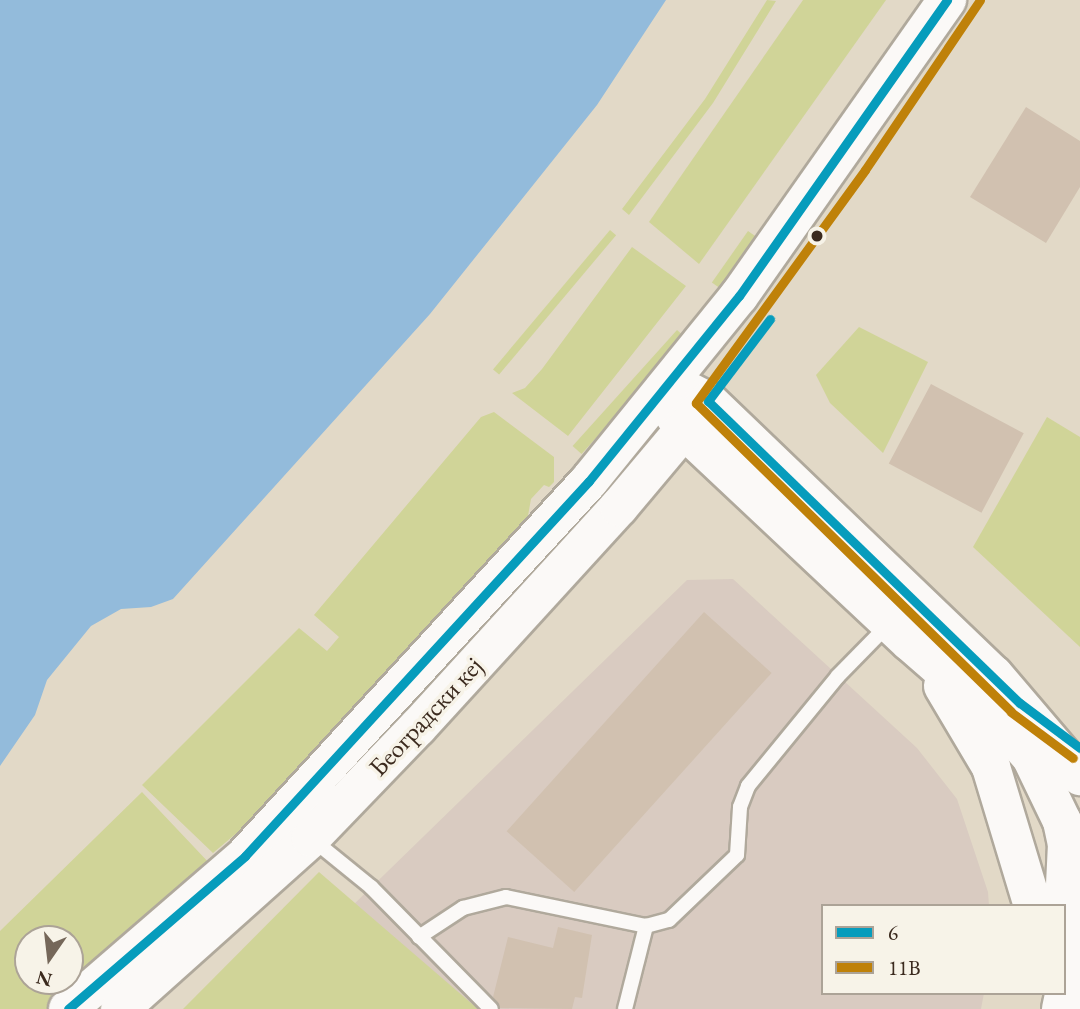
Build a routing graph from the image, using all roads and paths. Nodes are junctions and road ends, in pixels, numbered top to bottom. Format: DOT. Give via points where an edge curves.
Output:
graph roads {
  1 [pos="947,0"];
  2 [pos="665,388"];
  3 [pos="695,415"];
  4 [pos="900,633"];
  5 [pos="1020,703"];
  6 [pos="1080,748"];
  7 [pos="1080,776"];
  8 [pos="311,838"];
  9 [pos="1071,902"];
  10 [pos="1033,904"];
  11 [pos="646,926"];
  12 [pos="419,937"];
  13 [pos="1066,986"];
  14 [pos="68,1009"];
  15 [pos="120,1009"];
  16 [pos="491,1009"];
  17 [pos="625,1009"];
  1 -- 2 [label="main road, Београдски кеј" via="818,187"];
  2 -- 3 [label="main road" via="696,392"];
  2 -- 14 [label="main road, Београдски кеј" via="518,561 245,856"];
  3 -- 4 [label="main road"];
  3 -- 5 [label="main road"];
  3 -- 8 [label="main road, Београдски кеј" via="567,565"];
  4 -- 9 [label="main road" via="997,718 1031,757 1062,821"];
  4 -- 10 [label="main road" via="947,691 991,768"];
  4 -- 11 [label="lane" via="838,676 748,786 740,807 737,855 669,920"];
  5 -- 6 [label="main road"];
  5 -- 7 [label="main road"];
  8 -- 12 [label="lane" via="371,887"];
  8 -- 15 [label="main road, Београдски кеј"];
  9 -- 13 [label="main road" via="1071,962"];
  11 -- 12 [label="lane" via="506,897 463,908"];
  11 -- 17 [label="lane"];
  12 -- 16 [label="lane"];
}
